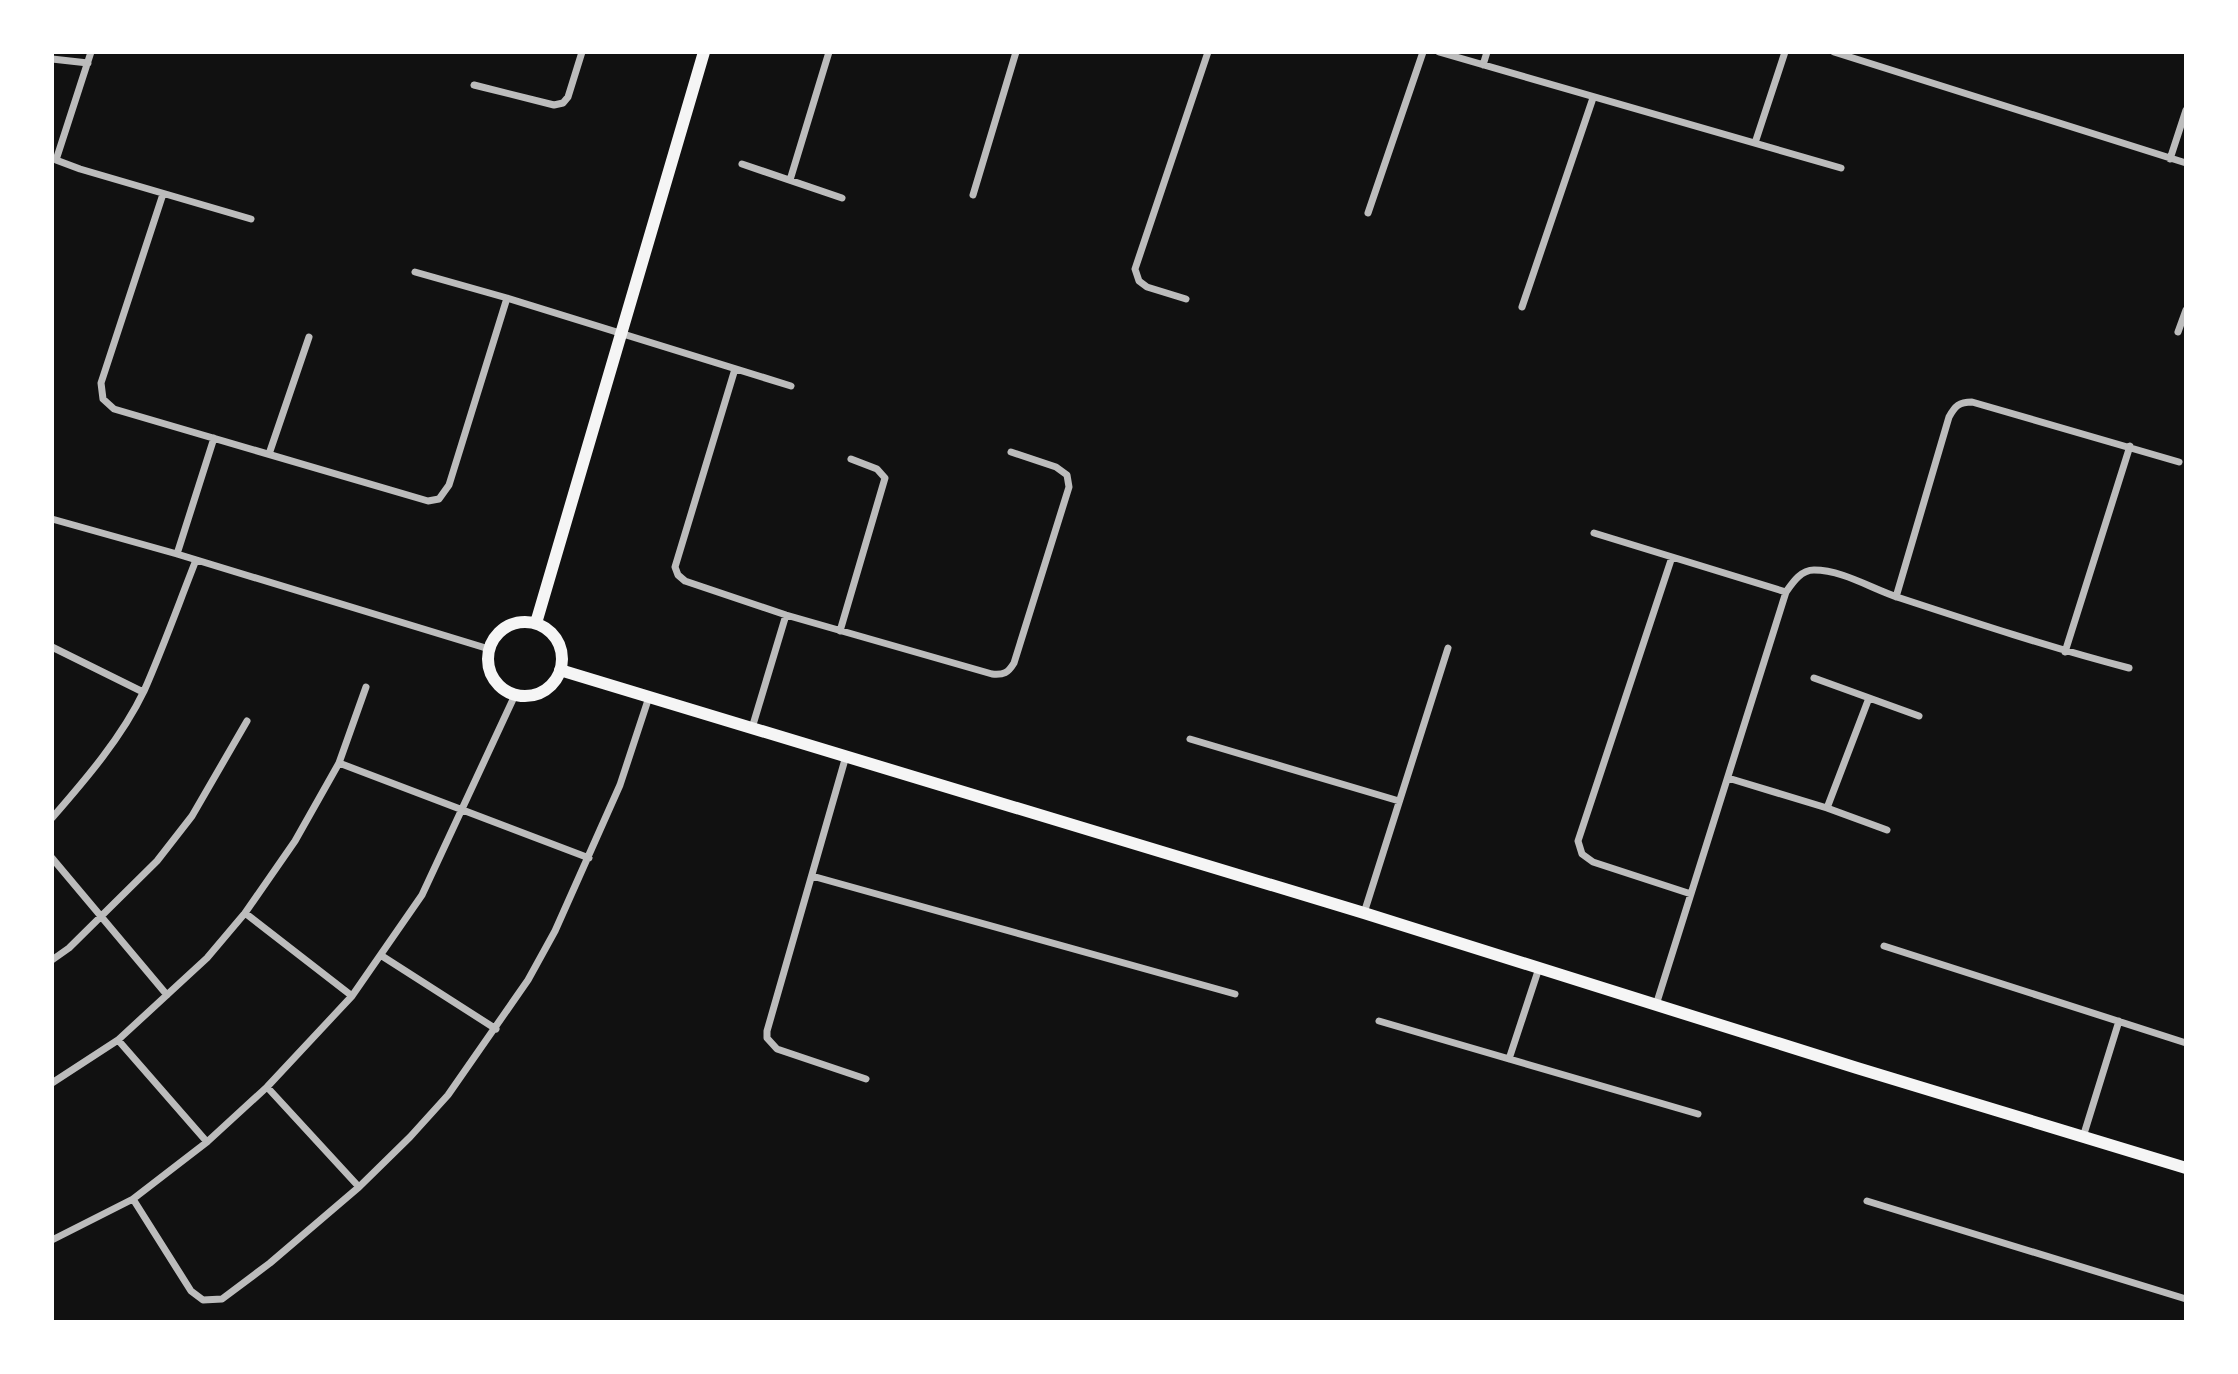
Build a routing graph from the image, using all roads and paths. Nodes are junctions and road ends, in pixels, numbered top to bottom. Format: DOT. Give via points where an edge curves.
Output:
graph roads {
  1 [pos="91,52"];
  2 [pos="582,52"];
  3 [pos="704,52"];
  4 [pos="829,52"];
  5 [pos="1016,52"];
  6 [pos="1208,52"];
  7 [pos="1423,52"];
  8 [pos="1439,52"];
  9 [pos="1487,52"];
  10 [pos="1785,52"];
  11 [pos="1833,52"];
  12 [pos="52,59"];
  13 [pos="88,63"];
  14 [pos="1483,65"];
  15 [pos="474,85"];
  16 [pos="1593,98"];
  17 [pos="2186,110"];
  18 [pos="1755,143"];
  19 [pos="2170,159"];
  20 [pos="56,160"];
  21 [pos="2186,163"];
  22 [pos="742,164"];
  23 [pos="1842,168"];
  24 [pos="52,169"];
  25 [pos="790,180"];
  26 [pos="163,194"];
  27 [pos="973,195"];
  28 [pos="842,198"];
  29 [pos="1368,213"];
  30 [pos="251,219"];
  31 [pos="415,272"];
  32 [pos="507,298"];
  33 [pos="1186,299"];
  34 [pos="1522,307"];
  35 [pos="2186,310"];
  36 [pos="2178,332"];
  37 [pos="620,334"];
  38 [pos="309,337"];
  39 [pos="735,369"];
  40 [pos="791,386"];
  41 [pos="214,438"];
  42 [pos="2130,446"];
  43 [pos="1011,452"];
  44 [pos="269,454"];
  45 [pos="851,459"];
  46 [pos="2179,462"];
  47 [pos="52,519"];
  48 [pos="1594,533"];
  49 [pos="177,554"];
  50 [pos="1672,557"];
  51 [pos="197,560"];
  52 [pos="1786,592"];
  53 [pos="1896,597"];
  54 [pos="786,615"];
  55 [pos="536,623"];
  56 [pos="840,631"];
  57 [pos="52,647"];
  58 [pos="1448,648"];
  59 [pos="489,649"];
  60 [pos="2065,652"];
  61 [pos="2129,668"];
  62 [pos="560,670"];
  63 [pos="1814,678"];
  64 [pos="366,687"];
  65 [pos="143,692"];
  66 [pos="515,695"];
  67 [pos="649,697"];
  68 [pos="1869,698"];
  69 [pos="1919,716"];
  70 [pos="247,721"];
  71 [pos="752,728"];
  72 [pos="1190,739"];
  73 [pos="846,756"];
  74 [pos="339,763"];
  75 [pos="1728,778"];
  76 [pos="1399,801"];
  77 [pos="1827,808"];
  78 [pos="463,810"];
  79 [pos="52,818"];
  80 [pos="1888,830"];
  81 [pos="52,858"];
  82 [pos="589,858"];
  83 [pos="813,876"];
  84 [pos="1691,894"];
  85 [pos="1364,912"];
  86 [pos="245,914"];
  87 [pos="101,917"];
  88 [pos="1884,946"];
  89 [pos="382,956"];
  90 [pos="52,960"];
  91 [pos="1539,968"];
  92 [pos="167,995"];
  93 [pos="1235,995"];
  94 [pos="352,996"];
  95 [pos="1656,1006"];
  96 [pos="1379,1021"];
  97 [pos="2119,1021"];
  98 [pos="496,1029"];
  99 [pos="118,1040"];
  100 [pos="2186,1043"];
  101 [pos="1510,1059"];
  102 [pos="866,1079"];
  103 [pos="52,1083"];
  104 [pos="267,1087"];
  105 [pos="1698,1114"];
  106 [pos="2083,1137"];
  107 [pos="207,1142"];
  108 [pos="2186,1168"];
  109 [pos="359,1187"];
  110 [pos="133,1199"];
  111 [pos="1867,1201"];
  112 [pos="52,1240"];
  113 [pos="2186,1299"];
  1 -- 13 [label="street"];
  2 -- 15 [label="street" via="568,97 554,106"];
  3 -- 37 [label="main road"];
  4 -- 25 [label="street"];
  5 -- 27 [label="street"];
  6 -- 33 [label="street" via="1135,269 1139,282 1147,287"];
  7 -- 29 [label="street"];
  8 -- 14 [label="street"];
  9 -- 14 [label="street"];
  10 -- 18 [label="street"];
  11 -- 19 [label="street"];
  12 -- 13 [label="street"];
  13 -- 20 [label="street"];
  14 -- 16 [label="street"];
  16 -- 18 [label="street"];
  16 -- 34 [label="street"];
  17 -- 19 [label="street"];
  18 -- 23 [label="street"];
  19 -- 21 [label="street"];
  20 -- 24 [label="street"];
  20 -- 26 [label="street"];
  22 -- 25 [label="street"];
  25 -- 28 [label="street"];
  26 -- 30 [label="street"];
  26 -- 41 [label="street" via="101,383 103,400 114,409"];
  31 -- 32 [label="street"];
  32 -- 37 [label="street"];
  32 -- 44 [label="street" via="449,485 439,499 428,501"];
  35 -- 36 [label="street"];
  37 -- 39 [label="street"];
  37 -- 55 [label="main road"];
  38 -- 44 [label="street"];
  39 -- 40 [label="street"];
  39 -- 54 [label="street" via="674,567 685,581"];
  41 -- 44 [label="street"];
  41 -- 49 [label="street"];
  42 -- 46 [label="street"];
  42 -- 53 [label="street" via="1972,402 1955,405"];
  42 -- 60 [label="street"];
  43 -- 56 [label="street" via="1056,467 1067,475 1069,488 1009,671 992,674"];
  45 -- 56 [label="street" via="877,469 885,478"];
  47 -- 49 [label="street"];
  48 -- 50 [label="street"];
  49 -- 51 [label="street"];
  50 -- 52 [label="street"];
  50 -- 84 [label="street" via="1578,841 1582,855 1592,862"];
  51 -- 59 [label="street"];
  51 -- 65 [label="street"];
  52 -- 53 [label="street" via="1810,569 1829,571"];
  52 -- 75 [label="street"];
  53 -- 60 [label="street"];
  54 -- 56 [label="street"];
  54 -- 71 [label="street"];
  55 -- 59 [label="main road" via="513,624 494,638"];
  55 -- 62 [label="main road" via="547,629 560,647"];
  57 -- 65 [label="street"];
  58 -- 76 [label="street"];
  59 -- 66 [label="main road" via="492,677"];
  60 -- 61 [label="street"];
  62 -- 66 [label="main road" via="548,688 537,694"];
  62 -- 67 [label="main road"];
  63 -- 68 [label="street"];
  64 -- 74 [label="street"];
  65 -- 79 [label="street" via="117,736"];
  66 -- 78 [label="street"];
  67 -- 71 [label="main road"];
  67 -- 82 [label="street" via="620,785"];
  68 -- 69 [label="street"];
  68 -- 77 [label="street"];
  70 -- 87 [label="street" via="192,816 157,861"];
  71 -- 73 [label="main road"];
  72 -- 76 [label="street"];
  73 -- 83 [label="street"];
  73 -- 85 [label="main road"];
  74 -- 78 [label="street"];
  74 -- 86 [label="street" via="295,841"];
  75 -- 77 [label="street"];
  75 -- 84 [label="street"];
  76 -- 85 [label="street"];
  77 -- 80 [label="street"];
  78 -- 82 [label="street"];
  78 -- 89 [label="street" via="422,895"];
  81 -- 87 [label="street"];
  82 -- 98 [label="street" via="533,970"];
  83 -- 93 [label="street"];
  83 -- 102 [label="street" via="767,1038 778,1049"];
  84 -- 95 [label="street"];
  85 -- 91 [label="main road"];
  86 -- 92 [label="street"];
  86 -- 94 [label="street"];
  87 -- 90 [label="street"];
  87 -- 92 [label="street"];
  88 -- 97 [label="street"];
  89 -- 94 [label="street"];
  89 -- 98 [label="street"];
  91 -- 95 [label="main road"];
  91 -- 101 [label="street"];
  92 -- 99 [label="street"];
  94 -- 104 [label="street"];
  95 -- 106 [label="main road"];
  96 -- 101 [label="street"];
  97 -- 100 [label="street"];
  97 -- 106 [label="street"];
  98 -- 109 [label="street" via="448,1095"];
  99 -- 103 [label="street"];
  99 -- 107 [label="street"];
  101 -- 105 [label="street"];
  104 -- 107 [label="street"];
  104 -- 109 [label="street"];
  106 -- 108 [label="main road"];
  107 -- 110 [label="street"];
  109 -- 110 [label="street" via="222,1299 203,1300 191,1291"];
  110 -- 112 [label="street"];
  111 -- 113 [label="street"];
}
